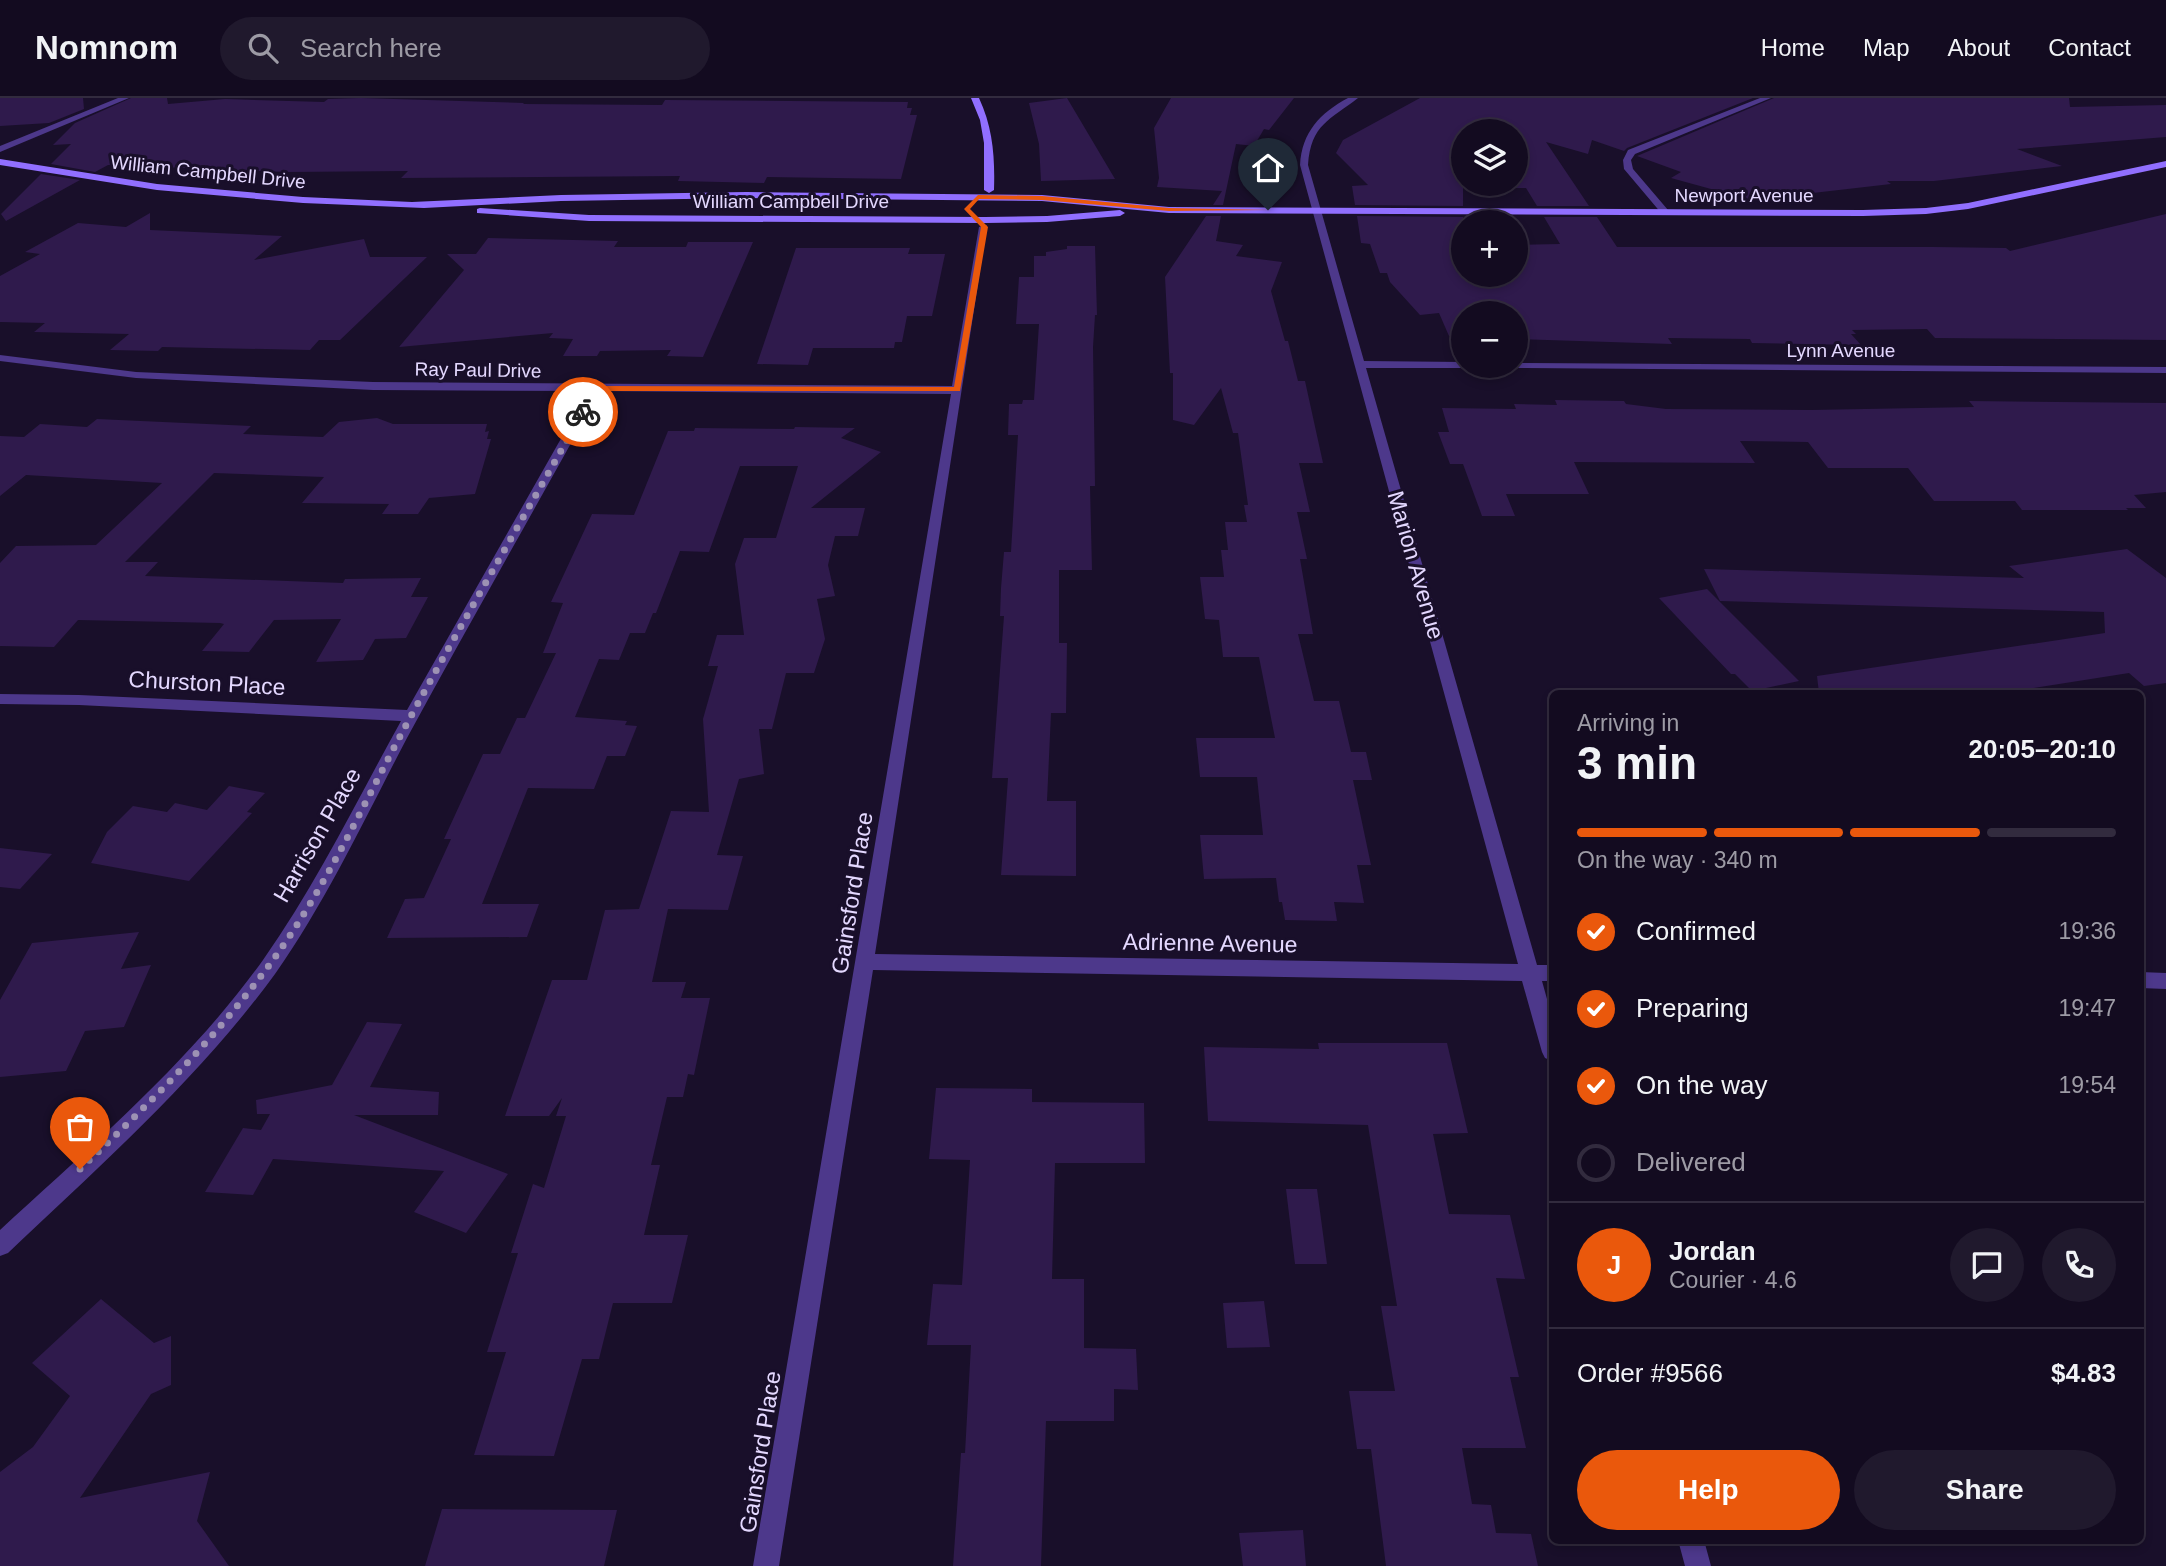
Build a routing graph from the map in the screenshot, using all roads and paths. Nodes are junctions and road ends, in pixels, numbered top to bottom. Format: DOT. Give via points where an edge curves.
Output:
graph roads {
  1 [pos="125,98"];
  2 [pos="975,98"];
  3 [pos="1354,98"];
  4 [pos="1768,98"];
  5 [pos="0,149"];
  6 [pos="0,162"];
  7 [pos="2166,164"];
  8 [pos="989,190"];
  9 [pos="746,195"];
  10 [pos="785,195"];
  11 [pos="603,197"];
  12 [pos="978,197"];
  13 [pos="1004,197"];
  14 [pos="414,204"];
  15 [pos="1169,209"];
  16 [pos="1317,210"];
  17 [pos="1665,212"];
  18 [pos="589,218"];
  19 [pos="735,218"];
  20 [pos="774,218"];
  21 [pos="986,222"];
  22 [pos="0,358"];
  23 [pos="1360,364"];
  24 [pos="1451,365"];
  25 [pos="1528,366"];
  26 [pos="2166,370"];
  27 [pos="596,388"];
  28 [pos="957,390"];
  29 [pos="0,699"];
  30 [pos="411,716"];
  31 [pos="867,962"];
  32 [pos="1530,973"];
  33 [pos="1549,973"];
  34 [pos="2144,980"];
  35 [pos="2166,981"];
  36 [pos="1549,1041"];
  37 [pos="0,1245"];
  38 [pos="1692,1544"];
  39 [pos="766,1566"];
  40 [pos="1698,1566"];
  1 -- 5 [label="street"];
  2 -- 8 [label="street" via="988,134"];
  3 -- 16 [label="street, Marion Avenue" via="1327,114 1304,145 1304,165"];
  4 -- 17 [label="street" via="1631,152 1629,169"];
  6 -- 14 [label="street, William Campbell Drive" via="157,187"];
  7 -- 17 [label="street, Newport Avenue" via="2006,199 1926,211"];
  8 -- 12 [label="street"];
  8 -- 13 [label="street"];
  9 -- 10 [label="street, William Campbell Drive"];
  9 -- 11 [label="street, William Campbell Drive"];
  9 -- 19 [label="street" via="733,206"];
  10 -- 12 [label="street, William Campbell Drive"];
  10 -- 20 [label="street" via="786,208"];
  11 -- 14 [label="street, William Campbell Drive"];
  11 -- 18 [label="street"];
  12 -- 13 [label="street, William Campbell Drive"];
  12 -- 21 [label="street" via="967,209"];
  13 -- 15 [label="street, William Campbell Drive"];
  13 -- 21 [label="street" via="1013,208"];
  14 -- 18 [label="street, William Campbell Drive"];
  15 -- 16 [label="street, William Campbell Drive"];
  15 -- 21 [label="street, William Campbell Drive"];
  16 -- 17 [label="street, Newport Avenue"];
  16 -- 23 [label="street, Marion Avenue"];
  18 -- 19 [label="street, William Campbell Drive"];
  19 -- 20 [label="street, William Campbell Drive"];
  20 -- 21 [label="street, William Campbell Drive"];
  21 -- 28 [label="street, Gainsford Place"];
  22 -- 27 [label="street, Ray Paul Drive" via="122,374 270,383"];
  23 -- 24 [label="street"];
  23 -- 32 [label="street, Marion Avenue"];
  25 -- 26 [label="street, Lynn Avenue"];
  27 -- 28 [label="street, Ray Paul Drive"];
  27 -- 30 [label="street, Harrison Place"];
  28 -- 31 [label="street, Gainsford Place"];
  29 -- 30 [label="street, Churston Place"];
  30 -- 37 [label="street, Harrison Place" via="333,862 269,966 170,1083"];
  31 -- 32 [label="street, Adrienne Avenue"];
  31 -- 39 [label="street, Gainsford Place"];
  32 -- 33 [label="street, Adrienne Avenue"];
  32 -- 36 [label="street, Marion Avenue"];
  34 -- 35 [label="street"];
  38 -- 40 [label="street"];
}
